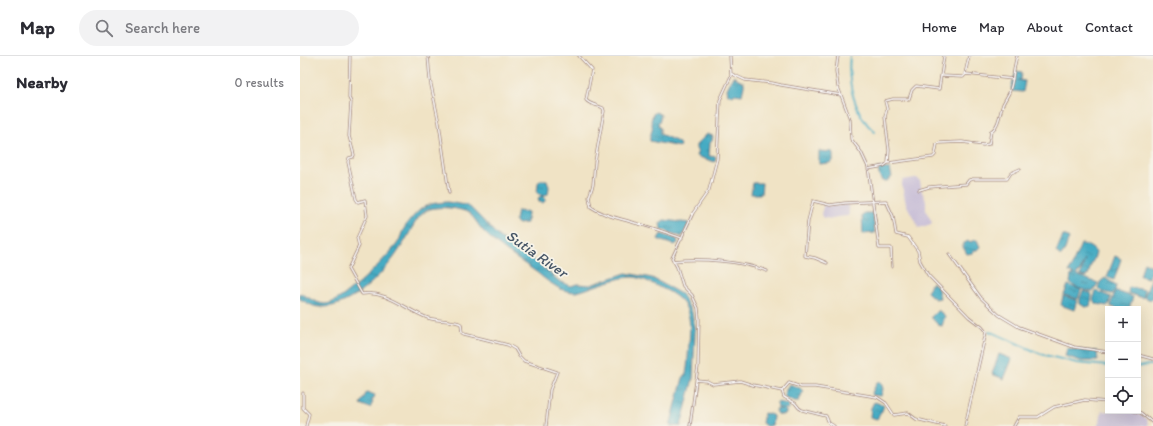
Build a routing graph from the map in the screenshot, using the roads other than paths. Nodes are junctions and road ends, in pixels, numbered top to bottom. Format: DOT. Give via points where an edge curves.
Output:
graph roads {
  1 [pos="350,56"];
  2 [pos="428,56"];
  3 [pos="579,56"];
  4 [pos="730,56"];
  5 [pos="838,56"];
  6 [pos="944,56"];
  7 [pos="969,56"];
  8 [pos="1017,56"];
  9 [pos="731,74"];
  10 [pos="965,74"];
  11 [pos="942,76"];
  12 [pos="1013,79"];
  13 [pos="841,95"];
  14 [pos="888,163"];
  15 [pos="868,169"];
  16 [pos="1020,169"];
  17 [pos="920,190"];
  18 [pos="449,192"];
  19 [pos="873,202"];
  20 [pos="682,238"];
  21 [pos="949,254"];
  22 [pos="673,261"];
  23 [pos="827,263"];
  24 [pos="892,267"];
  25 [pos="767,271"];
  26 [pos="1105,352"];
  27 [pos="1141,356"];
  28 [pos="1153,359"];
  29 [pos="696,380"];
  30 [pos="782,391"];
  31 [pos="304,393"];
  32 [pos="1105,402"];
  33 [pos="1141,413"];
  34 [pos="1153,423"];
  35 [pos="306,426"];
  36 [pos="546,426"];
  37 [pos="690,426"];
  38 [pos="834,426"];
  39 [pos="945,426"];
  40 [pos="965,426"];
  41 [pos="1014,426"];
  1 -- 36 [label="street" via="351,102 348,131 354,155 348,162 356,199 358,202 365,200 367,216 357,238 359,246 348,269 362,294 379,294 430,319 459,322 462,333 508,345 515,349 524,361 557,372 550,390"];
  2 -- 18 [label="street"];
  3 -- 20 [label="street" via="592,70 586,100 601,106 604,111 589,197 591,207 597,212"];
  4 -- 9 [label="street"];
  5 -- 13 [label="street" via="836,71"];
  6 -- 11 [label="street"];
  7 -- 10 [label="street"];
  8 -- 12 [label="street"];
  9 -- 13 [label="street" via="745,80"];
  9 -- 20 [label="street" via="720,100 717,159 708,190"];
  10 -- 11 [label="street" via="964,77"];
  10 -- 12 [label="street"];
  11 -- 14 [label="street" via="940,89 916,86 910,99 885,101"];
  12 -- 14 [label="street" via="1000,117 991,131 989,144 939,143 933,157"];
  13 -- 15 [label="street" via="850,119 851,139 861,152"];
  14 -- 15 [label="street"];
  15 -- 19 [label="street"];
  16 -- 17 [label="street" via="1011,173 1007,179 973,179 966,184"];
  19 -- 23 [label="street" via="830,205 813,201 808,221 805,256"];
  19 -- 24 [label="street" via="879,248 891,248"];
  19 -- 40 [label="street" via="886,202 893,216 896,234 908,237 918,251 928,275 986,332"];
  20 -- 22 [label="street" via="672,258"];
  21 -- 26 [label="street" via="981,298 999,315 1019,327 1074,347"];
  22 -- 25 [label="street" via="712,260 750,265"];
  22 -- 29 [label="street" via="683,286 692,295 698,308"];
  27 -- 28 [label="street"];
  29 -- 30 [label="street" via="713,384 743,381 753,386"];
  29 -- 37 [label="street"];
  30 -- 38 [label="street" via="784,397 799,408 826,416 829,423"];
  30 -- 39 [label="street" via="789,383 801,387 877,397 886,403 894,415 908,413 916,419"];
  31 -- 35 [label="street" via="304,408 309,414"];
  32 -- 41 [label="street" via="1084,400 1065,404 1038,416 1019,417"];
  33 -- 34 [label="street"];
}
